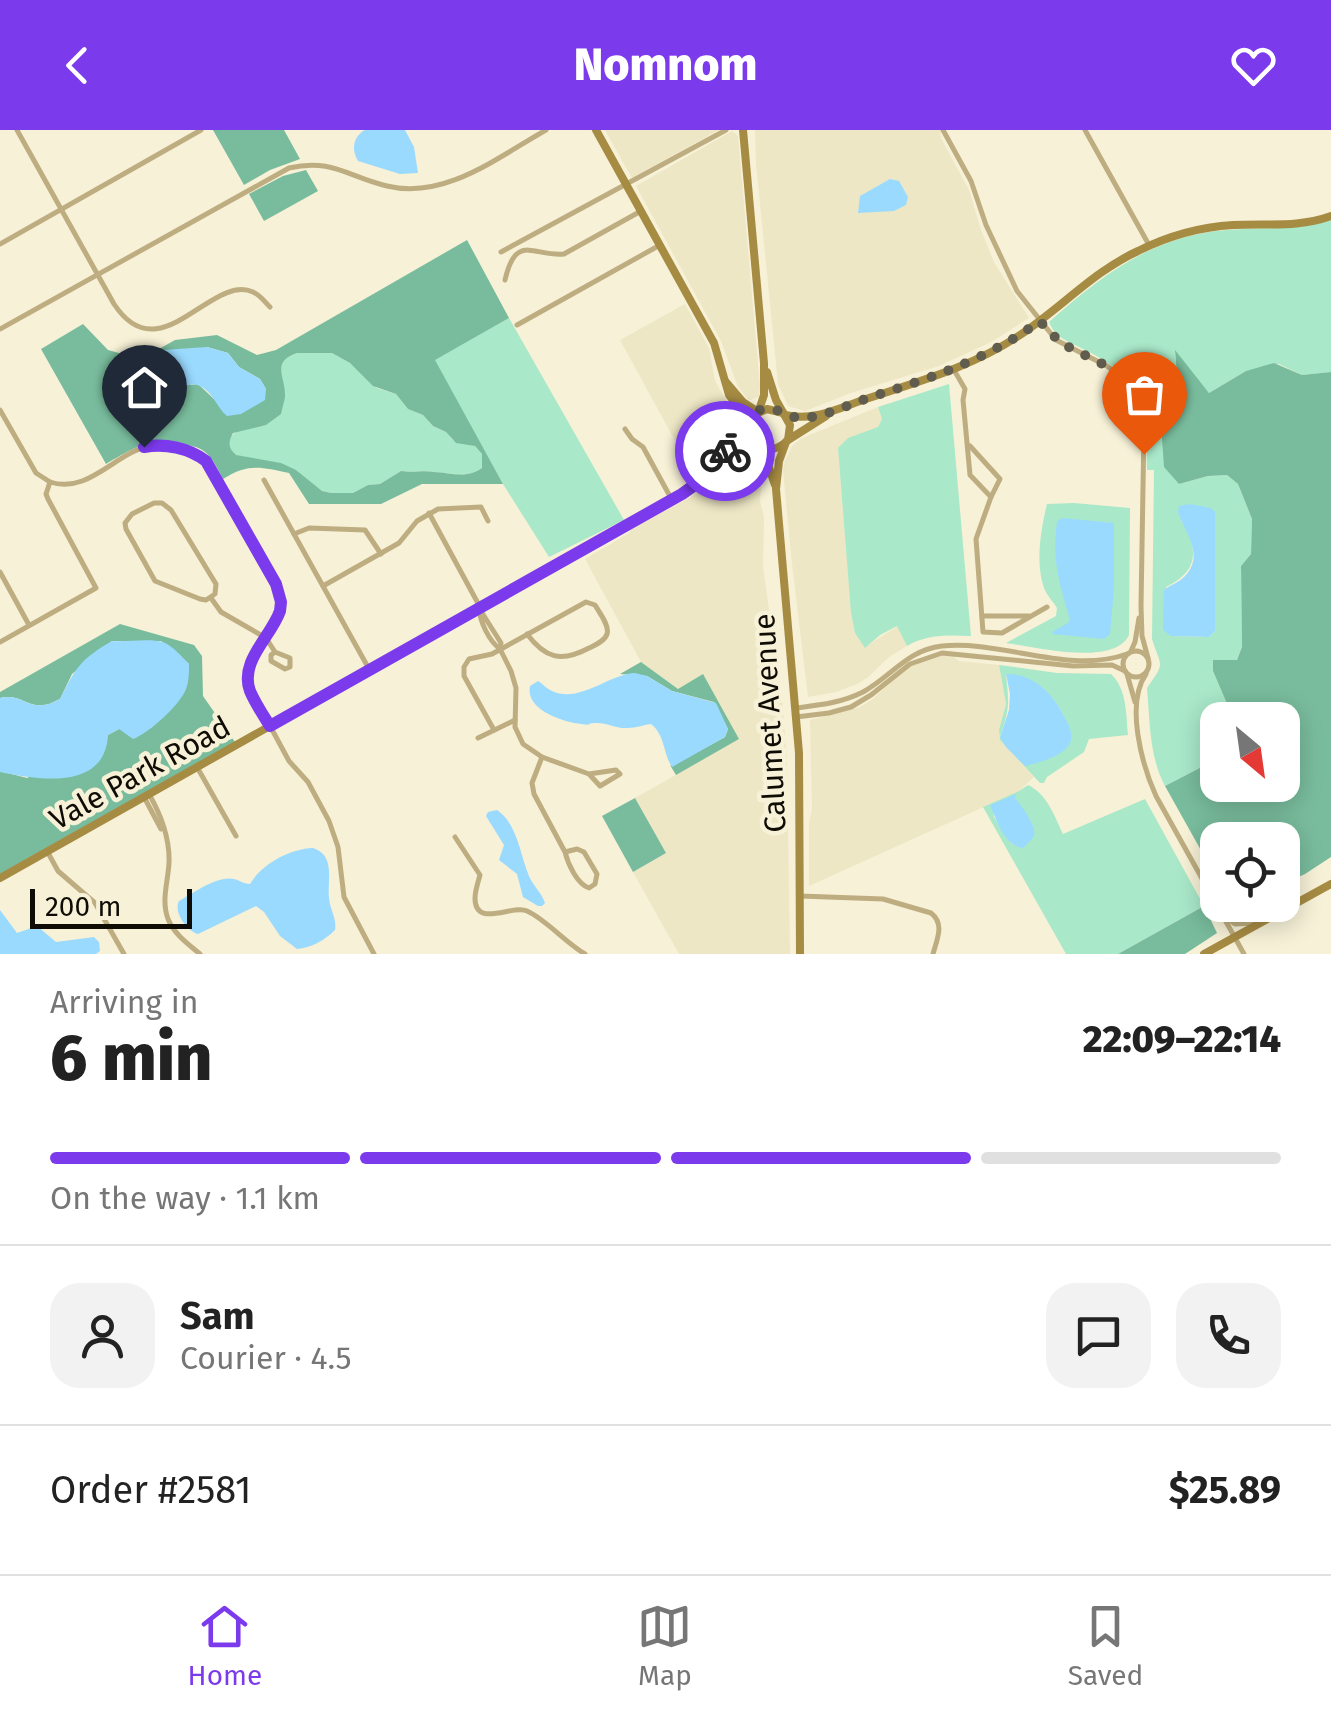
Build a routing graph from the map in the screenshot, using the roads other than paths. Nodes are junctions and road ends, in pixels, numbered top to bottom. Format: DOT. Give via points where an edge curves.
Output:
graph roads {
  1 [pos="17,130"];
  2 [pos="201,130"];
  3 [pos="546,130"];
  4 [pos="596,130"];
  5 [pos="726,130"];
  6 [pos="743,130"];
  7 [pos="943,130"];
  8 [pos="1084,130"];
  9 [pos="626,184"];
  10 [pos="61,209"];
  11 [pos="641,211"];
  12 [pos="1331,216"];
  13 [pos="0,244"];
  14 [pos="660,245"];
  15 [pos="1149,246"];
  16 [pos="501,252"];
  17 [pos="98,274"];
  18 [pos="505,280"];
  19 [pos="270,308"];
  20 [pos="1040,321"];
  21 [pos="517,325"];
  22 [pos="0,329"];
  23 [pos="764,364"];
  24 [pos="954,370"];
  25 [pos="726,382"];
  26 [pos="840,408"];
  27 [pos="0,410"];
  28 [pos="758,411"];
  29 [pos="784,414"];
  30 [pos="748,425"];
  31 [pos="626,430"];
  32 [pos="787,441"];
  33 [pos="968,444"];
  34 [pos="757,447"];
  35 [pos="714,463"];
  36 [pos="264,480"];
  37 [pos="50,482"];
  38 [pos="776,490"];
  39 [pos="991,497"];
  40 [pos="672,500"];
  41 [pos="428,514"];
  42 [pos="488,521"];
  43 [pos="294,534"];
  44 [pos="381,554"];
  45 [pos="0,572"];
  46 [pos="323,586"];
  47 [pos="211,598"];
  48 [pos="1141,606"];
  49 [pos="1047,607"];
  50 [pos="480,608"];
  51 [pos="982,616"];
  52 [pos="1030,616"];
  53 [pos="30,625"];
  54 [pos="527,634"];
  55 [pos="266,638"];
  56 [pos="0,642"];
  57 [pos="500,649"];
  58 [pos="275,652"];
  59 [pos="1129,653"];
  60 [pos="1148,658"];
  61 [pos="369,669"];
  62 [pos="1126,672"];
  63 [pos="1146,674"];
  64 [pos="796,712"];
  65 [pos="1138,715"];
  66 [pos="516,720"];
  67 [pos="270,726"];
  68 [pos="494,730"];
  69 [pos="478,738"];
  70 [pos="542,758"];
  71 [pos="196,767"];
  72 [pos="590,774"];
  73 [pos="146,796"];
  74 [pos="236,836"];
  75 [pos="454,837"];
  76 [pos="47,852"];
  77 [pos="565,852"];
  78 [pos="1200,876"];
  79 [pos="0,878"];
  80 [pos="1331,884"];
  81 [pos="800,896"];
  82 [pos="1300,901"];
  83 [pos="1225,922"];
  84 [pos="1262,922"];
  85 [pos="1234,937"];
  86 [pos="124,954"];
  87 [pos="200,954"];
  88 [pos="374,954"];
  89 [pos="585,954"];
  90 [pos="800,954"];
  91 [pos="933,954"];
  92 [pos="1204,954"];
  93 [pos="1244,954"];
  1 -- 10 [label="street"];
  2 -- 10 [label="street"];
  3 -- 17 [label="street" via="428,189 386,186 329,165 288,168"];
  4 -- 9 [label="main road"];
  5 -- 9 [label="street"];
  6 -- 23 [label="main road"];
  7 -- 20 [label="street" via="972,181 1004,265"];
  8 -- 15 [label="street"];
  9 -- 11 [label="main road"];
  9 -- 16 [label="street"];
  10 -- 13 [label="street"];
  10 -- 17 [label="street"];
  11 -- 14 [label="main road"];
  11 -- 18 [label="street" via="564,254 524,252 509,263"];
  12 -- 15 [label="main road" via="1293,225 1216,226"];
  14 -- 21 [label="street"];
  14 -- 25 [label="main road" via="716,347"];
  15 -- 20 [label="main road" via="1099,274"];
  17 -- 19 [label="street" via="118,310 142,326 173,324 236,290 256,293"];
  17 -- 22 [label="street"];
  20 -- 24 [label="main road"];
  20 -- 48 [label="street" via="1060,343 1119,375 1138,404 1144,428"];
  23 -- 28 [label="main road"];
  23 -- 29 [label="main road"];
  24 -- 26 [label="main road"];
  24 -- 33 [label="street" via="965,389"];
  25 -- 28 [label="main road"];
  25 -- 30 [label="main road"];
  26 -- 29 [label="main road" via="806,418"];
  26 -- 32 [label="main road"];
  27 -- 37 [label="street" via="36,473"];
  28 -- 29 [label="main road"];
  28 -- 30 [label="main road"];
  29 -- 32 [label="main road"];
  30 -- 34 [label="main road"];
  30 -- 35 [label="main road, Vale Park Road"];
  31 -- 40 [label="street" via="644,447"];
  32 -- 34 [label="main road" via="772,450"];
  32 -- 38 [label="main road, Calumet Avenue"];
  33 -- 39 [label="street" via="970,475"];
  33 -- 39 [label="street" via="1000,479"];
  34 -- 35 [label="main road, Vale Park Road"];
  34 -- 38 [label="main road, Calumet Avenue"];
  35 -- 40 [label="main road, Vale Park Road"];
  36 -- 43 [label="street"];
  37 -- 53 [label="street" via="48,499 96,588"];
  37 -- 55 [label="street" via="77,484 152,445 200,456 279,593 280,611"];
  38 -- 64 [label="main road, Calumet Avenue"];
  39 -- 51 [label="street" via="976,539"];
  40 -- 50 [label="main road, Vale Park Road"];
  41 -- 42 [label="street" via="481,508"];
  41 -- 44 [label="street"];
  41 -- 50 [label="street"];
  43 -- 44 [label="street" via="310,528 365,530"];
  43 -- 46 [label="street"];
  44 -- 46 [label="street"];
  45 -- 53 [label="street"];
  46 -- 61 [label="street"];
  47 -- 47 [label="street" via="155,582 126,529 128,517 154,502 169,507 216,584"];
  47 -- 55 [label="street" via="225,615"];
  48 -- 59 [label="street"];
  48 -- 60 [label="street"];
  49 -- 52 [label="street"];
  50 -- 57 [label="street"];
  50 -- 61 [label="main road, Vale Park Road"];
  51 -- 52 [label="street"];
  51 -- 52 [label="street" via="983,632 1002,632"];
  53 -- 56 [label="street"];
  54 -- 54 [label="street" via="538,649 564,657 608,634 595,605 586,602"];
  54 -- 57 [label="street"];
  55 -- 58 [label="street"];
  55 -- 67 [label="street" via="247,678"];
  57 -- 66 [label="street" via="516,688"];
  57 -- 68 [label="street" via="469,659 463,672"];
  59 -- 60 [label="street"];
  59 -- 62 [label="street"];
  59 -- 64 [label="street" via="1075,660 941,646 910,656 845,700"];
  60 -- 63 [label="street"];
  61 -- 67 [label="main road, Vale Park Road"];
  62 -- 63 [label="street"];
  62 -- 64 [label="street" via="1112,665 942,653 910,664 851,707"];
  62 -- 65 [label="street"];
  63 -- 65 [label="street"];
  64 -- 81 [label="main road, Calumet Avenue"];
  65 -- 78 [label="street" via="1146,773"];
  66 -- 68 [label="street"];
  66 -- 70 [label="street" via="516,734"];
  67 -- 71 [label="main road, Vale Park Road"];
  67 -- 88 [label="street" via="329,821 344,897"];
  68 -- 69 [label="street"];
  70 -- 72 [label="street"];
  70 -- 77 [label="street" via="534,794"];
  71 -- 73 [label="main road, Vale Park Road"];
  71 -- 74 [label="street"];
  72 -- 72 [label="street" via="600,786 620,774 616,770"];
  73 -- 76 [label="main road, Vale Park Road"];
  73 -- 87 [label="street" via="169,858 168,918"];
  75 -- 89 [label="street" via="480,875 478,909 494,915 529,911"];
  76 -- 79 [label="main road, Vale Park Road"];
  76 -- 86 [label="street" via="58,871 95,903"];
  77 -- 77 [label="street" via="584,852 596,884 581,884"];
  80 -- 82 [label="main road"];
  81 -- 90 [label="main road, Calumet Avenue"];
  81 -- 91 [label="street" via="884,899 931,913 940,926"];
  83 -- 85 [label="street"];
  84 -- 85 [label="main road"];
  85 -- 92 [label="main road"];
  85 -- 93 [label="street"];
}
